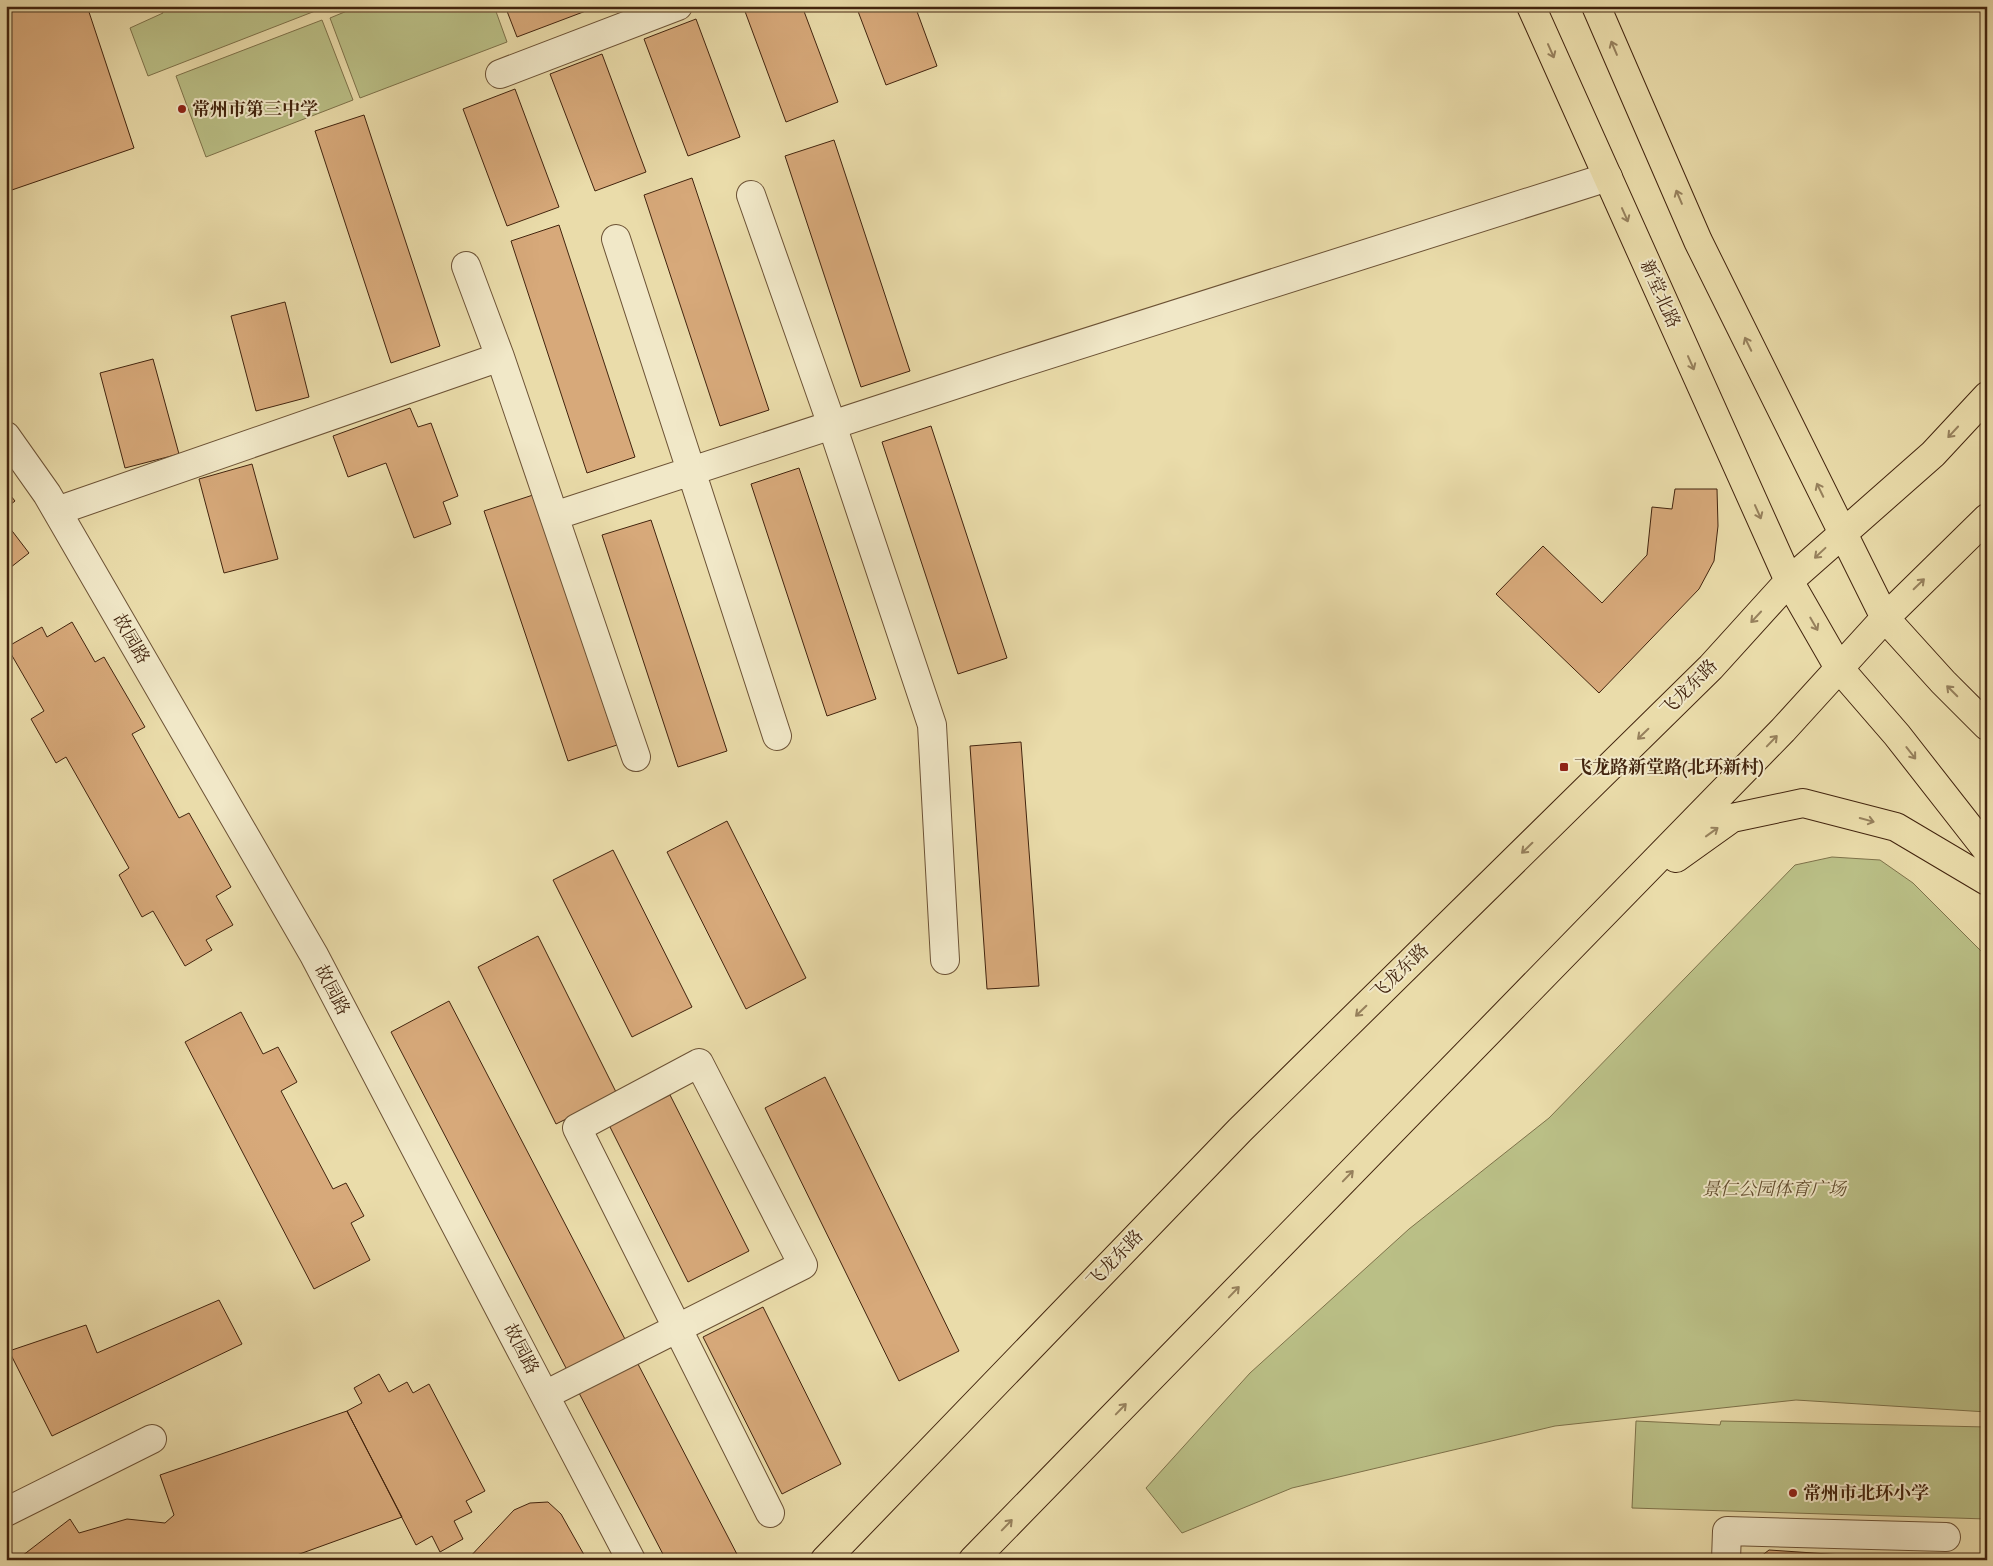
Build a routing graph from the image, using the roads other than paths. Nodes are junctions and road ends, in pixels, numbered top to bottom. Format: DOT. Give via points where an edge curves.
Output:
graph roads {
  1 [pos="678,6"];
  2 [pos="1531,6"];
  3 [pos="1596,6"];
  4 [pos="500,74"];
  5 [pos="1608,177"];
  6 [pos="751,195"];
  7 [pos="616,239"];
  8 [pos="466,266"];
  9 [pos="500,357"];
  10 [pos="1987,396"];
  11 [pos="832,425"];
  12 [pos="6,436"];
  13 [pos="691,471"];
  14 [pos="57,511"];
  15 [pos="554,516"];
  16 [pos="1987,518"];
  17 [pos="1842,534"];
  18 [pos="1789,582"];
  19 [pos="1885,618"];
  20 [pos="1839,668"];
  21 [pos="1987,726"];
  22 [pos="777,736"];
  23 [pos="636,757"];
  24 [pos="1987,850"];
  25 [pos="1987,881"];
  26 [pos="1616,901"];
  27 [pos="945,960"];
  28 [pos="678,1328"];
  29 [pos="545,1395"];
  30 [pos="152,1439"];
  31 [pos="6,1512"];
  32 [pos="770,1513"];
  33 [pos="1946,1537"];
  34 [pos="631,1560"];
  35 [pos="825,1560"];
  36 [pos="973,1560"];
  37 [pos="1726,1560"];
  1 -- 4 [label="street"];
  2 -- 5 [label="main road, 新堂北路, one-way"];
  17 -- 3 [label="main road, one-way" via="1698,241"];
  5 -- 11 [label="street"];
  5 -- 18 [label="main road, 新堂北路, one-way"];
  6 -- 11 [label="street"];
  7 -- 13 [label="street"];
  8 -- 9 [label="street"];
  9 -- 14 [label="street"];
  9 -- 15 [label="street"];
  10 -- 17 [label="main road, 飞龙东路, one-way" via="1933,454"];
  11 -- 13 [label="street"];
  11 -- 27 [label="street" via="932,725"];
  12 -- 14 [label="street, 故园路"];
  13 -- 15 [label="street"];
  13 -- 22 [label="street"];
  14 -- 29 [label="street, 故园路" via="314,955"];
  15 -- 23 [label="street"];
  19 -- 16 [label="main road, one-way"];
  17 -- 18 [label="main road, 飞龙东路, one-way"];
  17 -- 19 [label="main road"];
  18 -- 20 [label="main road, 新堂北路, one-way"];
  18 -- 35 [label="main road, 飞龙东路, one-way" via="1711,667 1240,1130"];
  19 -- 20 [label="main road"];
  21 -- 19 [label="main road, one-way"];
  20 -- 24 [label="main road, 新堂北路, one-way" via="1897,735"];
  26 -- 20 [label="main road, one-way"];
  26 -- 25 [label="main road, one-way" via="1732,818 1803,803 1896,827"];
  36 -- 26 [label="main road, one-way"];
  28 -- 28 [label="street" via="803,1266 700,1063 577,1128"];
  28 -- 29 [label="street"];
  28 -- 32 [label="street"];
  29 -- 34 [label="street, 故园路"];
  30 -- 31 [label="street"];
  33 -- 37 [label="street" via="1727,1531"];
}
